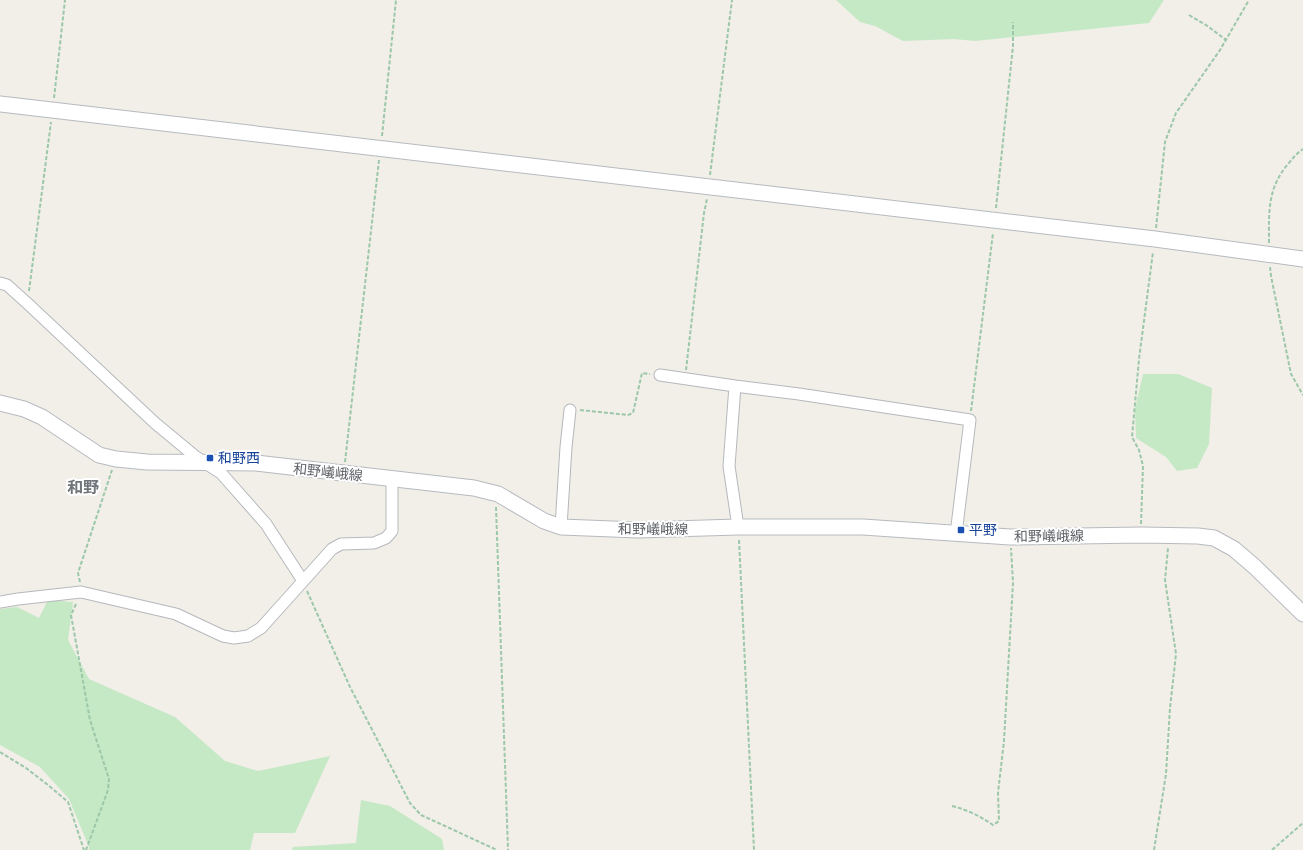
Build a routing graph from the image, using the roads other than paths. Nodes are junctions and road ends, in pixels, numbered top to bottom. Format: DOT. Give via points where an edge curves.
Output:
graph roads {
  1 [pos="0,104"];
  2 [pos="1303,259"];
  3 [pos="0,283"];
  4 [pos="660,375"];
  5 [pos="735,386"];
  6 [pos="0,403"];
  7 [pos="570,410"];
  8 [pos="208,463"];
  9 [pos="392,479"];
  10 [pos="738,527"];
  11 [pos="561,528"];
  12 [pos="956,534"];
  13 [pos="303,581"];
  14 [pos="0,602"];
  15 [pos="1303,614"];
  1 -- 2 [label="main road" via="1155,239"];
  3 -- 8 [label="street" via="27,303 155,424 196,457"];
  4 -- 5 [label="street"];
  5 -- 10 [label="street" via="729,466"];
  5 -- 12 [label="street" via="970,420"];
  6 -- 8 [label="main road, 和野嶬峨線" via="42,416 99,455 116,460"];
  7 -- 11 [label="street"];
  8 -- 9 [label="main road, 和野嶬峨線" via="256,463"];
  8 -- 13 [label="street" via="221,473 266,524"];
  9 -- 11 [label="main road, 和野嶬峨線" via="474,488 498,494"];
  9 -- 13 [label="street" via="392,531 386,538 374,543 341,544 332,549"];
  10 -- 11 [label="main road, 和野嶬峨線" via="638,530"];
  10 -- 12 [label="main road, 和野嶬峨線" via="863,527"];
  12 -- 15 [label="main road, 和野嶬峨線" via="1010,537 1170,535 1214,538 1234,549"];
  13 -- 14 [label="street" via="260,628 248,636 234,638 223,636 176,614 81,592"];
}
